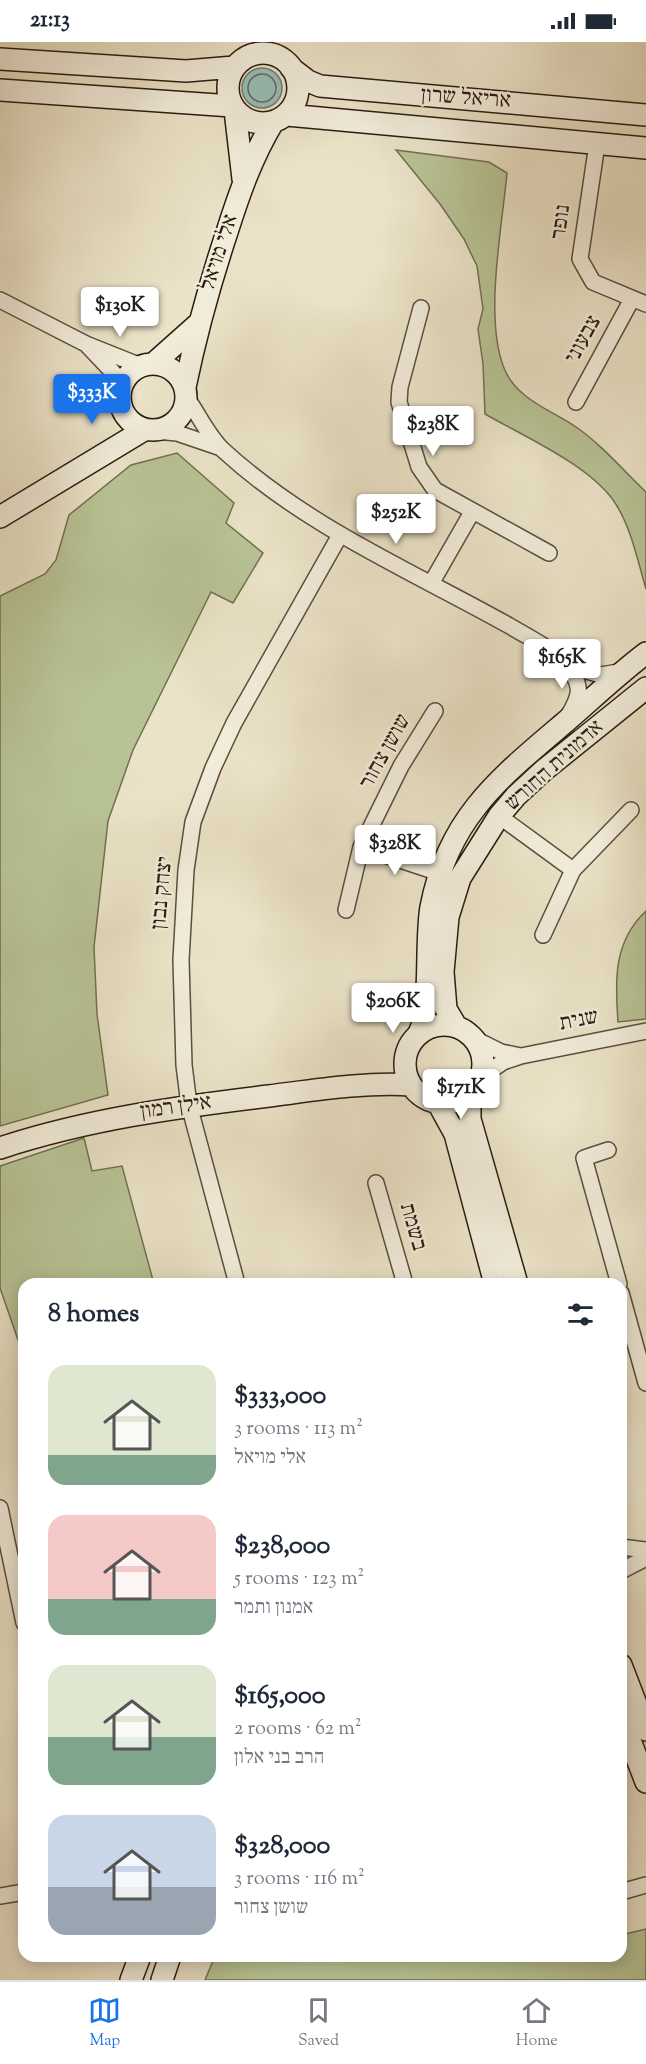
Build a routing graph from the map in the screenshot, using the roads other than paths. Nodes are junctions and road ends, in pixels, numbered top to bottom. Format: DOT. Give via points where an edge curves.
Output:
graph roads {
  1 [pos="283,55"];
  2 [pos="242,56"];
  3 [pos="0,59"];
  4 [pos="0,90"];
  5 [pos="233,108"];
  6 [pos="646,115"];
  7 [pos="280,118"];
  8 [pos="597,144"];
  9 [pos="646,148"];
  10 [pos="243,183"];
  11 [pos="0,300"];
  12 [pos="639,302"];
  13 [pos="421,308"];
  14 [pos="198,324"];
  15 [pos="86,344"];
  16 [pos="147,365"];
  17 [pos="123,383"];
  18 [pos="186,392"];
  19 [pos="576,402"];
  20 [pos="121,406"];
  21 [pos="149,430"];
  22 [pos="221,448"];
  23 [pos="93,459"];
  24 [pos="472,512"];
  25 [pos="0,517"];
  26 [pos="340,535"];
  27 [pos="549,553"];
  28 [pos="432,582"];
  29 [pos="646,653"];
  30 [pos="560,655"];
  31 [pos="624,670"];
  32 [pos="646,688"];
  33 [pos="435,711"];
  34 [pos="562,725"];
  35 [pos="631,810"];
  36 [pos="499,816"];
  37 [pos="361,847"];
  38 [pos="573,870"];
  39 [pos="439,873"];
  40 [pos="346,910"];
  41 [pos="543,935"];
  42 [pos="456,1026"];
  43 [pos="646,1031"];
  44 [pos="419,1033"];
  45 [pos="475,1039"];
  46 [pos="521,1056"];
  47 [pos="405,1058"];
  48 [pos="411,1085"];
  49 [pos="476,1085"];
  50 [pos="355,1086"];
  51 [pos="438,1103"];
  52 [pos="189,1106"];
  53 [pos="0,1148"];
  54 [pos="608,1150"];
  55 [pos="376,1183"];
  56 [pos="235,1278"];
  57 [pos="403,1278"];
  58 [pos="493,1278"];
  59 [pos="515,1278"];
  60 [pos="617,1278"];
  61 [pos="627,1315"];
  62 [pos="646,1383"];
  63 [pos="0,1508"];
  64 [pos="627,1548"];
  65 [pos="646,1550"];
  66 [pos="646,1557"];
  67 [pos="627,1568"];
  68 [pos="18,1594"];
  69 [pos="627,1681"];
  70 [pos="646,1730"];
  71 [pos="627,1733"];
  72 [pos="646,1782"];
  73 [pos="646,1885"];
  74 [pos="627,1890"];
  75 [pos="18,1893"];
  76 [pos="0,1896"];
  77 [pos="138,1962"];
  78 [pos="169,1962"];
  79 [pos="131,1980"];
  80 [pos="162,1980"];
  1 -- 2 [label="street"];
  1 -- 6 [label="street, אריאל שרון" via="308,81 320,86"];
  1 -- 7 [label="street" via="298,90 292,108"];
  2 -- 3 [label="street" via="186,71"];
  2 -- 5 [label="street" via="227,90"];
  4 -- 5 [label="street"];
  5 -- 7 [label="street" via="255,123"];
  5 -- 10 [label="street, אלי מויאל"];
  7 -- 8 [label="street, אריאל שרון"];
  7 -- 10 [label="street, אלי מויאל" via="260,142"];
  8 -- 9 [label="street, אריאל שרון"];
  8 -- 12 [label="street, נופר" via="580,259 592,282"];
  10 -- 14 [label="street, אלי מויאל"];
  11 -- 15 [label="street"];
  12 -- 19 [label="street, צבעוני"];
  13 -- 24 [label="street" via="400,387 402,417 426,481"];
  14 -- 16 [label="street"];
  14 -- 18 [label="street, אלי מויאל"];
  15 -- 16 [label="street"];
  15 -- 17 [label="street"];
  16 -- 17 [label="street" via="128,375"];
  16 -- 18 [label="street" via="173,370"];
  17 -- 20 [label="street"];
  18 -- 21 [label="street" via="185,407 177,421 165,429"];
  18 -- 22 [label="street"];
  20 -- 21 [label="street" via="130,421"];
  20 -- 23 [label="street" via="115,426"];
  21 -- 22 [label="street" via="177,433"];
  21 -- 23 [label="street"];
  22 -- 26 [label="street"];
  23 -- 25 [label="street"];
  24 -- 27 [label="street"];
  24 -- 28 [label="street"];
  26 -- 28 [label="street"];
  26 -- 52 [label="street, יצחק נבון" via="234,723 194,822 186,870 181,960"];
  28 -- 30 [label="street"];
  29 -- 31 [label="street, אדמונית החורש"];
  30 -- 31 [label="street" via="580,669 601,675"];
  30 -- 34 [label="street" via="578,681 579,692"];
  31 -- 34 [label="street, אדמונית החורש"];
  32 -- 36 [label="street, אדמונית החורש" via="543,771"];
  33 -- 37 [label="street, שושן צחור" via="401,766"];
  34 -- 39 [label="street, אדמונית החורש" via="489,790 470,814"];
  35 -- 38 [label="street"];
  36 -- 38 [label="street"];
  36 -- 42 [label="street, אדמונית החורש" via="460,878 448,917 443,972 446,1009"];
  37 -- 39 [label="street"];
  37 -- 40 [label="street, שושן צחור"];
  38 -- 41 [label="street"];
  39 -- 44 [label="street, אדמונית החורש" via="426,954 425,1022"];
  42 -- 44 [label="street" via="437,1025"];
  42 -- 45 [label="street"];
  43 -- 46 [label="street, שנית"];
  44 -- 47 [label="street"];
  45 -- 46 [label="street, שנית" via="501,1052"];
  45 -- 49 [label="street" via="483,1058"];
  46 -- 49 [label="street, שנית" via="502,1062"];
  47 -- 48 [label="street"];
  47 -- 50 [label="street, אילן רמון" via="385,1073"];
  48 -- 50 [label="street, אילן רמון"];
  48 -- 51 [label="street" via="420,1095"];
  49 -- 51 [label="street" via="455,1102"];
  49 -- 59 [label="street" via="470,1119"];
  50 -- 52 [label="street, אילן רמון"];
  51 -- 58 [label="street" via="455,1134"];
  52 -- 53 [label="street, אילן רמון" via="99,1120"];
  52 -- 56 [label="street, יצחק נבון"];
  54 -- 60 [label="street" via="584,1158"];
  55 -- 57 [label="street, בשמת"];
  61 -- 62 [label="street"];
  63 -- 68 [label="street"];
  64 -- 65 [label="street"];
  66 -- 67 [label="street"];
  69 -- 70 [label="street"];
  71 -- 72 [label="street"];
  73 -- 74 [label="street"];
  75 -- 76 [label="street"];
  77 -- 79 [label="street"];
  78 -- 80 [label="street"];
}
